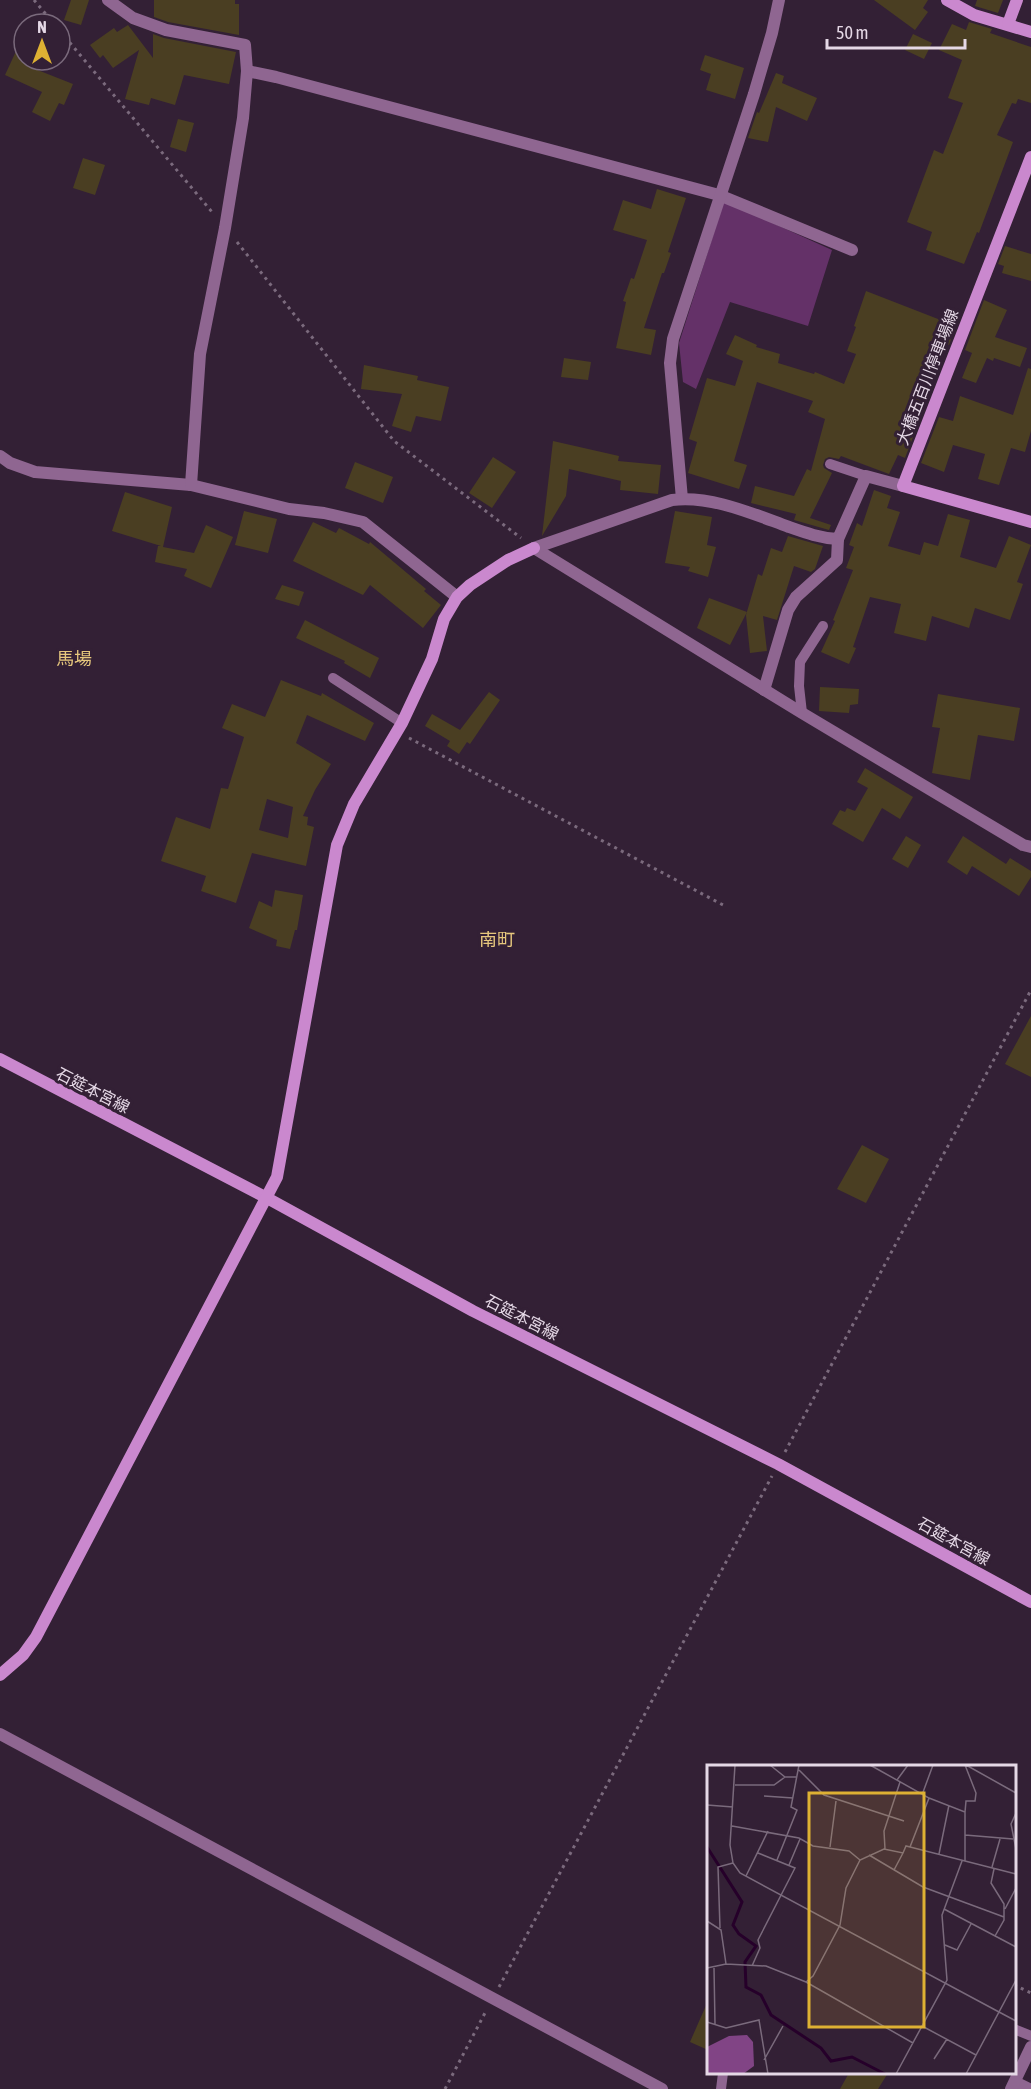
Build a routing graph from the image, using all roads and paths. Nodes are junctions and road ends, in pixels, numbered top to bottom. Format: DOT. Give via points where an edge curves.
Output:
graph roads {
  1 [pos="34,0"];
  2 [pos="108,0"];
  3 [pos="779,0"];
  4 [pos="947,0"];
  5 [pos="1017,0"];
  6 [pos="44,12"];
  7 [pos="1008,24"];
  8 [pos="1031,32"];
  9 [pos="72,45"];
  10 [pos="247,71"];
  11 [pos="1031,157"];
  12 [pos="719,195"];
  13 [pos="225,228"];
  14 [pos="852,250"];
  15 [pos="0,456"];
  16 [pos="830,464"];
  17 [pos="866,476"];
  18 [pos="191,485"];
  19 [pos="903,486"];
  20 [pos="682,499"];
  21 [pos="1031,522"];
  22 [pos="838,539"];
  23 [pos="534,549"];
  24 [pos="457,597"];
  25 [pos="823,627"];
  26 [pos="333,678"];
  27 [pos="764,690"];
  28 [pos="802,713"];
  29 [pos="399,727"];
  30 [pos="1031,847"];
  31 [pos="724,906"];
  32 [pos="1031,990"];
  33 [pos="0,1059"];
  34 [pos="267,1198"];
  35 [pos="778,1464"];
  36 [pos="1031,1602"];
  37 [pos="0,1675"];
  38 [pos="0,1734"];
  39 [pos="1016,1986"];
  40 [pos="1031,1993"];
  41 [pos="494,1998"];
  42 [pos="1016,2030"];
  43 [pos="1031,2036"];
  44 [pos="1031,2047"];
  45 [pos="723,2074"];
  46 [pos="1013,2085"];
  47 [pos="445,2089"];
  48 [pos="662,2089"];
  49 [pos="721,2089"];
  50 [pos="1029,2089"];
  1 -- 6 [label="path"];
  2 -- 10 [label="street" via="133,18 166,30 245,45"];
  3 -- 12 [label="street" via="754,94"];
  4 -- 7 [label="main road" via="974,15"];
  5 -- 7 [label="main road"];
  7 -- 8 [label="main road"];
  9 -- 13 [label="path"];
  10 -- 12 [label="street"];
  10 -- 13 [label="street"];
  11 -- 19 [label="main road, 大橋五百川停車場線"];
  12 -- 14 [label="street"];
  12 -- 20 [label="street" via="673,339 670,363"];
  13 -- 18 [label="street" via="200,354"];
  13 -- 23 [label="path" via="394,441"];
  15 -- 18 [label="street" via="35,472"];
  16 -- 17 [label="lane"];
  17 -- 19 [label="street"];
  17 -- 22 [label="street"];
  18 -- 24 [label="street" via="363,522"];
  19 -- 21 [label="main road"];
  20 -- 22 [label="street" via="701,500 822,538"];
  20 -- 23 [label="street"];
  22 -- 27 [label="street" via="837,560 796,597 788,610"];
  23 -- 24 [label="main road" via="508,560"];
  23 -- 27 [label="street"];
  24 -- 29 [label="main road"];
  25 -- 28 [label="lane" via="800,662"];
  26 -- 29 [label="lane"];
  27 -- 28 [label="street"];
  28 -- 30 [label="street"];
  29 -- 31 [label="path"];
  29 -- 34 [label="main road" via="354,804 336,845 277,1177"];
  32 -- 35 [label="path"];
  33 -- 34 [label="main road, 石筵本宮線"];
  34 -- 35 [label="main road, 石筵本宮線" via="473,1311"];
  34 -- 37 [label="main road" via="36,1637"];
  35 -- 36 [label="main road, 石筵本宮線"];
  35 -- 41 [label="path"];
  38 -- 41 [label="street"];
  39 -- 40 [label="path"];
  41 -- 47 [label="path"];
  41 -- 48 [label="street"];
  42 -- 43 [label="lane"];
  44 -- 46 [label="street"];
  45 -- 49 [label="lane"];
  46 -- 50 [label="street"];
}
